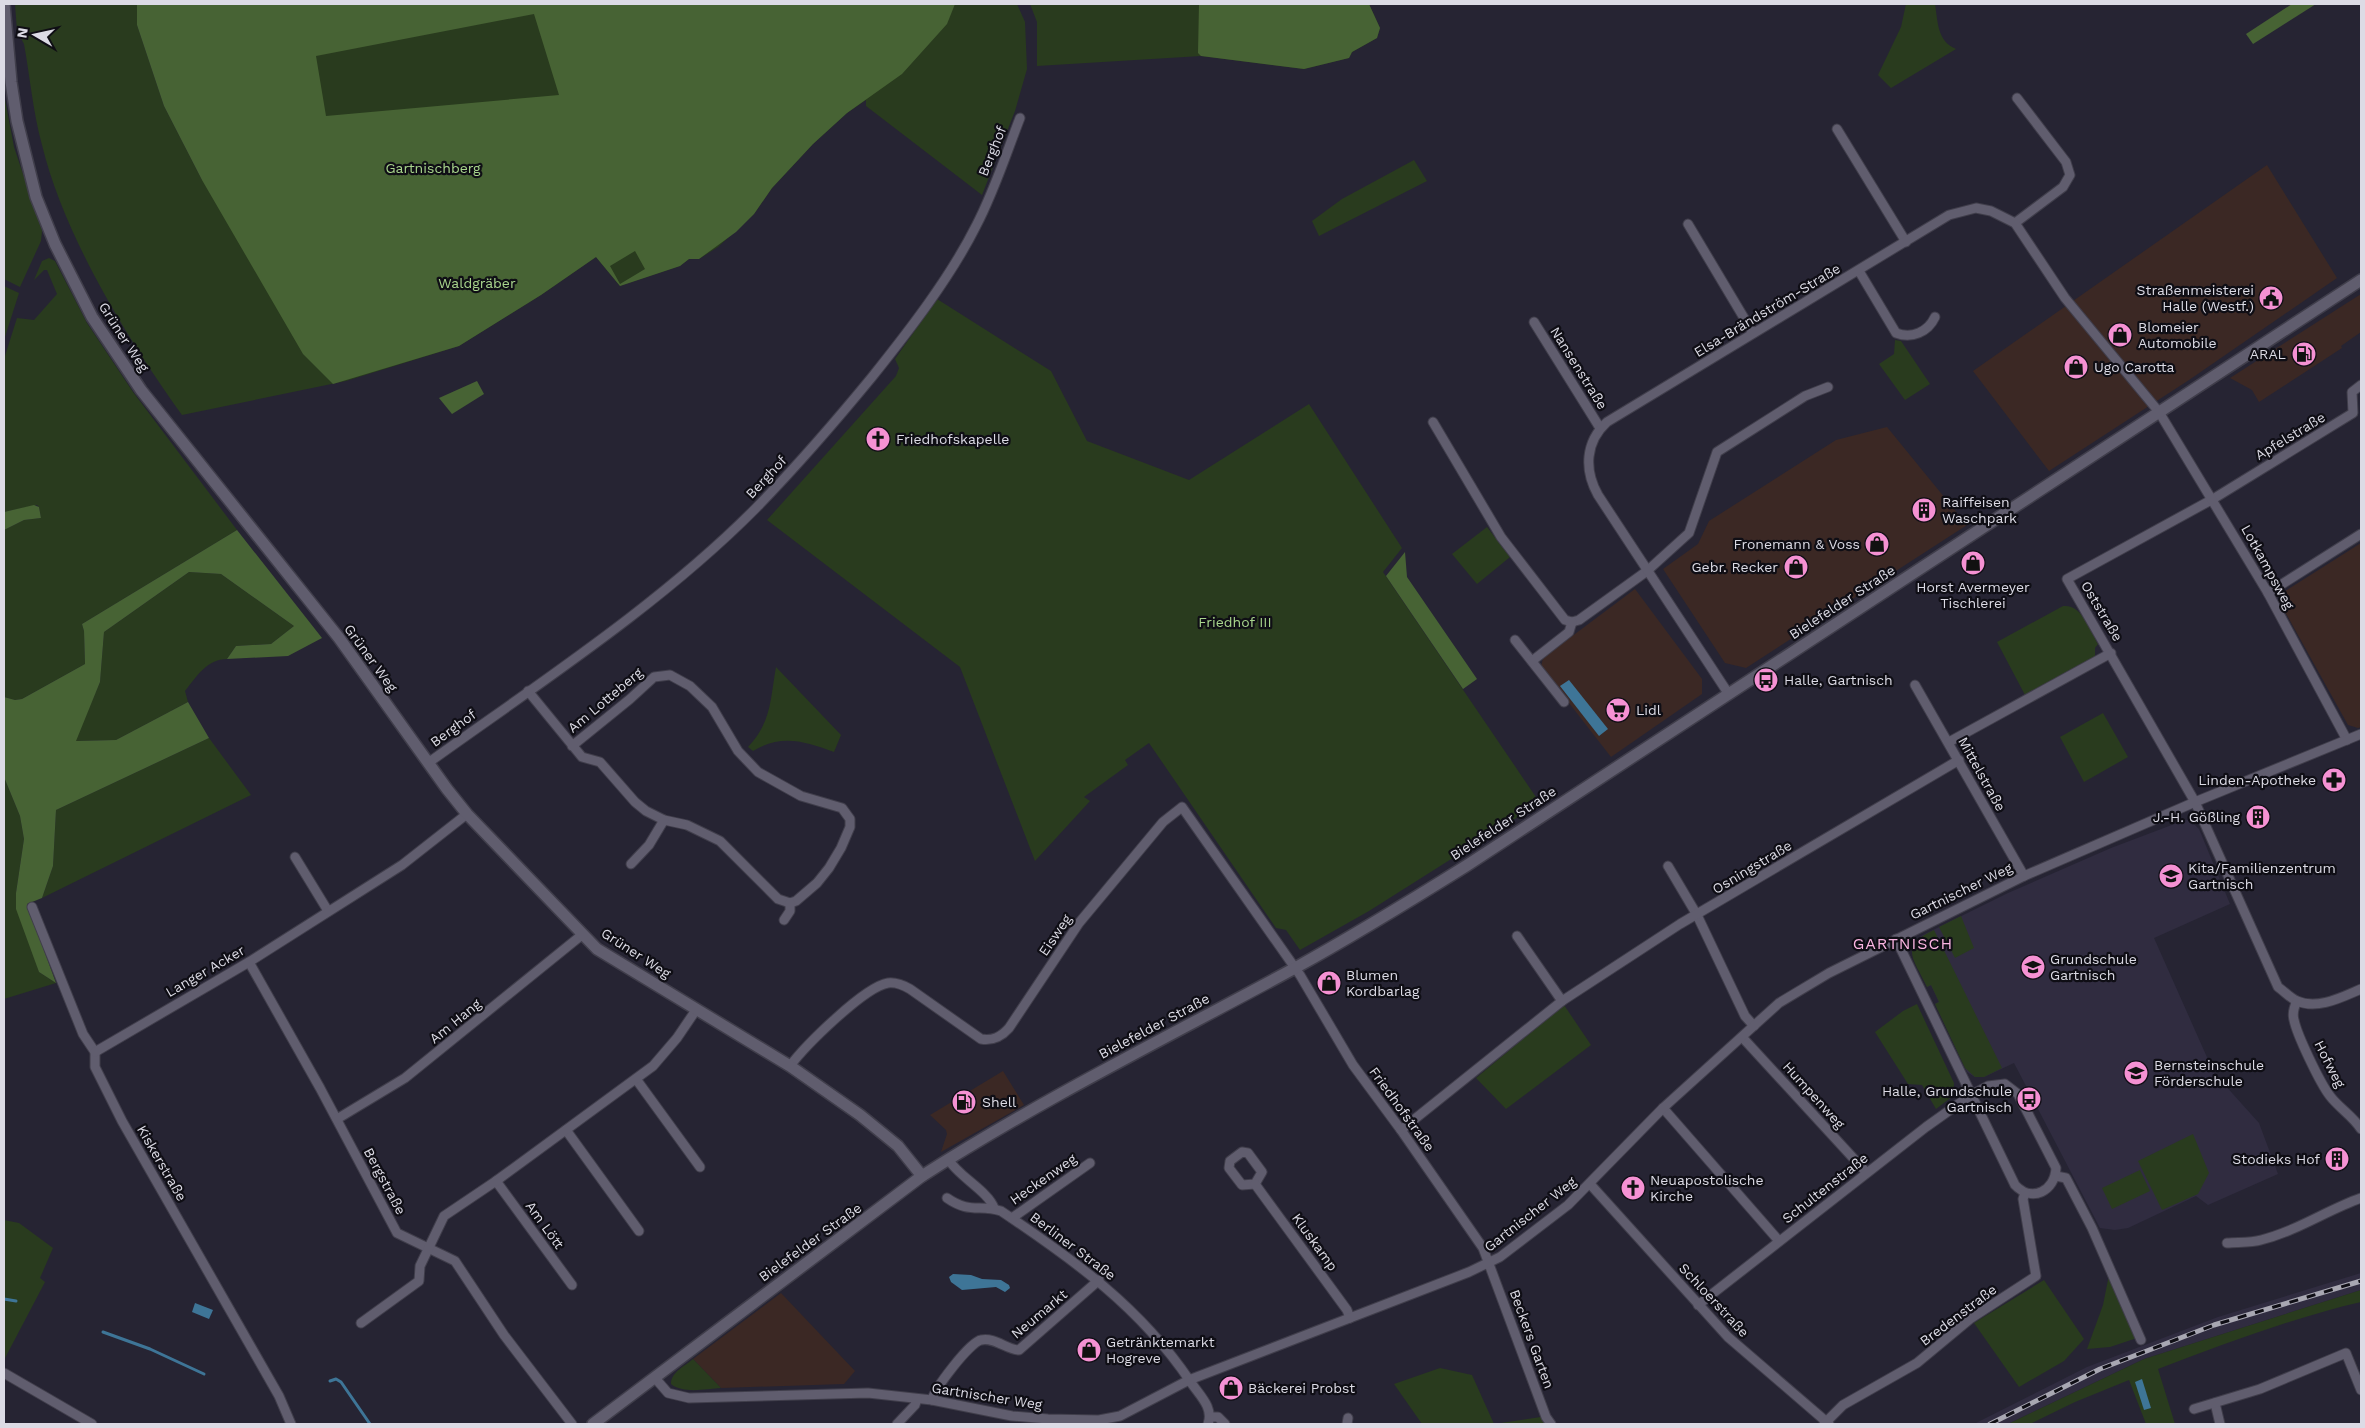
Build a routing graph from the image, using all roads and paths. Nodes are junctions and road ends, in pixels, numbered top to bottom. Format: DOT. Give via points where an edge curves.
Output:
graph roads {
  1 [pos="4,4"];
  2 [pos="2016,98"];
  3 [pos="1020,118"];
  4 [pos="1837,129"];
  5 [pos="2015,223"];
  6 [pos="1688,224"];
  7 [pos="1906,242"];
  8 [pos="1859,271"];
  9 [pos="2361,280"];
  10 [pos="1934,317"];
  11 [pos="1534,322"];
  12 [pos="1753,333"];
  13 [pos="2361,385"];
  14 [pos="1828,387"];
  15 [pos="2159,412"];
  16 [pos="1433,422"];
  17 [pos="1600,428"];
  18 [pos="2213,499"];
  19 [pos="2361,534"];
  20 [pos="1647,571"];
  21 [pos="2268,593"];
  22 [pos="1572,622"];
  23 [pos="1515,640"];
  24 [pos="2111,653"];
  25 [pos="1532,661"];
  26 [pos="1916,685"];
  27 [pos="528,691"];
  28 [pos="1728,694"];
  29 [pos="1564,702"];
  30 [pos="2361,734"];
  31 [pos="2346,740"];
  32 [pos="1949,742"];
  33 [pos="572,746"];
  34 [pos="1959,760"];
  35 [pos="428,762"];
  36 [pos="2195,802"];
  37 [pos="467,814"];
  38 [pos="664,820"];
  39 [pos="295,857"];
  40 [pos="631,864"];
  41 [pos="1668,866"];
  42 [pos="2024,876"];
  43 [pos="790,903"];
  44 [pos="32,907"];
  45 [pos="328,911"];
  46 [pos="1696,915"];
  47 [pos="784,920"];
  48 [pos="583,934"];
  49 [pos="1518,936"];
  50 [pos="1896,939"];
  51 [pos="249,962"];
  52 [pos="1295,968"];
  53 [pos="2361,989"];
  54 [pos="1562,1001"];
  55 [pos="2297,1001"];
  56 [pos="696,1010"];
  57 [pos="1754,1026"];
  58 [pos="1742,1037"];
  59 [pos="95,1052"];
  60 [pos="790,1066"];
  61 [pos="636,1079"];
  62 [pos="1971,1095"];
  63 [pos="1663,1108"];
  64 [pos="337,1119"];
  65 [pos="2361,1129"];
  66 [pos="566,1130"];
  67 [pos="1401,1130"];
  68 [pos="948,1159"];
  69 [pos="1090,1163"];
  70 [pos="700,1167"];
  71 [pos="1866,1172"];
  72 [pos="922,1176"];
  73 [pos="2056,1176"];
  74 [pos="496,1181"];
  75 [pos="1256,1184"];
  76 [pos="1590,1184"];
  77 [pos="2025,1193"];
  78 [pos="947,1198"];
  79 [pos="2361,1198"];
  80 [pos="994,1208"];
  81 [pos="1012,1218"];
  82 [pos="639,1232"];
  83 [pos="1779,1241"];
  84 [pos="2227,1243"];
  85 [pos="428,1248"];
  86 [pos="1489,1263"];
  87 [pos="1099,1280"];
  88 [pos="572,1285"];
  89 [pos="1698,1305"];
  90 [pos="1350,1318"];
  91 [pos="361,1323"];
  92 [pos="2141,1340"];
  93 [pos="4,1373"];
  94 [pos="655,1378"];
  95 [pos="1189,1380"];
  96 [pos="2361,1390"];
  97 [pos="917,1399"];
  98 [pos="932,1400"];
  99 [pos="2215,1403"];
  100 [pos="2194,1409"];
  101 [pos="1010,1420"];
  102 [pos="1209,1420"];
  103 [pos="92,1424"];
  104 [pos="291,1424"];
  105 [pos="572,1424"];
  106 [pos="594,1424"];
  107 [pos="897,1424"];
  108 [pos="1225,1424"];
  109 [pos="1551,1424"];
  110 [pos="1827,1424"];
  111 [pos="2220,1424"];
  1 -- 35 [label="street, Grüner Weg" via="12,91 36,197 55,244 92,317 141,390 339,638"];
  2 -- 5 [label="street" via="2066,162 2070,175 2063,187"];
  3 -- 27 [label="street, Berghof" via="971,235 904,336 824,435 756,509 688,570"];
  4 -- 7 [label="street"];
  5 -- 7 [label="street, Elsa-Brändström-Straße" via="1991,211 1962,210"];
  5 -- 15 [label="street, Elsa-Brändström-Straße" via="2065,298"];
  6 -- 12 [label="street"];
  7 -- 8 [label="street, Elsa-Brändström-Straße"];
  8 -- 10 [label="street" via="1896,334 1914,335 1931,324"];
  8 -- 12 [label="street, Elsa-Brändström-Straße"];
  9 -- 15 [label="street, Bielefelder Straße"];
  11 -- 17 [label="street, Nansenstraße"];
  12 -- 17 [label="street, Elsa-Brändström-Straße"];
  13 -- 18 [label="street, Apfelstraße" via="2352,392 2353,413"];
  14 -- 20 [label="street" via="1806,396 1717,452 1689,533"];
  15 -- 18 [label="street, Lotkampsweg"];
  15 -- 28 [label="street, Bielefelder Straße"];
  16 -- 22 [label="street" via="1501,537 1565,620"];
  17 -- 20 [label="street" via="1588,460 1592,484"];
  18 -- 21 [label="street, Lotkampsweg"];
  18 -- 24 [label="street, Oststraße" via="2068,579"];
  19 -- 21 [label="street"];
  20 -- 22 [label="street"];
  20 -- 28 [label="street"];
  21 -- 31 [label="street, Lotkampsweg"];
  22 -- 25 [label="street" via="1569,632"];
  23 -- 25 [label="street"];
  24 -- 32 [label="street"];
  24 -- 36 [label="street, Oststraße"];
  25 -- 29 [label="street"];
  26 -- 32 [label="street, Mittelstraße"];
  27 -- 33 [label="street, Am Lotteberg"];
  27 -- 35 [label="street, Berghof"];
  28 -- 52 [label="street, Bielefelder Straße" via="1466,866"];
  30 -- 31 [label="street, Gartnischer Weg"];
  31 -- 36 [label="street, Gartnischer Weg"];
  32 -- 34 [label="street, Mittelstraße"];
  33 -- 38 [label="street, Am Lotteberg" via="582,757 600,762 635,802"];
  33 -- 43 [label="street, Am Lotteberg" via="654,676 670,675 690,686 712,707 738,751 758,772 801,796 842,808 850,820 847,836 829,868 802,896"];
  34 -- 42 [label="street, Mittelstraße"];
  34 -- 46 [label="street, Osningstraße"];
  35 -- 37 [label="street, Grüner Weg"];
  36 -- 42 [label="street, Gartnischer Weg"];
  36 -- 55 [label="street" via="2278,987"];
  37 -- 45 [label="street, Langer Acker" via="402,865"];
  37 -- 48 [label="street, Grüner Weg"];
  38 -- 40 [label="street" via="649,846"];
  38 -- 43 [label="street, Am Lotteberg" via="687,825 720,841 771,894"];
  39 -- 45 [label="street"];
  41 -- 46 [label="street"];
  42 -- 50 [label="street, Gartnischer Weg"];
  43 -- 47 [label="street" via="790,911"];
  44 -- 59 [label="street, Kiskerstraße" via="83,1034"];
  45 -- 51 [label="street, Langer Acker"];
  46 -- 54 [label="street, Osningstraße"];
  46 -- 57 [label="street" via="1745,1016"];
  48 -- 56 [label="street, Grüner Weg" via="598,949"];
  48 -- 64 [label="street, Am Hang" via="406,1078"];
  49 -- 54 [label="street"];
  50 -- 57 [label="street, Gartnischer Weg" via="1829,972 1788,998"];
  50 -- 62 [label="street"];
  51 -- 59 [label="street, Langer Acker"];
  51 -- 64 [label="street, Bergstraße"];
  52 -- 60 [label="street, Eisweg" via="1182,807 1163,822 1079,923 1009,1028 999,1037 981,1039 910,989 888,983 864,995"];
  52 -- 67 [label="street, Friedhofstraße" via="1353,1065"];
  52 -- 68 [label="street, Bielefelder Straße" via="1038,1106"];
  53 -- 55 [label="street" via="2327,1002"];
  54 -- 67 [label="street, Osningstraße"];
  55 -- 65 [label="street, Hofweg" via="2294,1019 2319,1078 2330,1097"];
  56 -- 60 [label="street, Grüner Weg"];
  56 -- 61 [label="street" via="653,1066"];
  57 -- 58 [label="street, Gartnischer Weg"];
  58 -- 63 [label="street, Gartnischer Weg"];
  58 -- 71 [label="street, Humpenweg"];
  59 -- 104 [label="street, Kiskerstraße" via="95,1066 122,1121 279,1396"];
  60 -- 72 [label="street, Grüner Weg" via="898,1146"];
  61 -- 66 [label="street"];
  61 -- 70 [label="street"];
  62 -- 71 [label="street, Schultenstraße"];
  62 -- 73 [label="street" via="1996,1084 2005,1084 2018,1094 2053,1160"];
  62 -- 77 [label="street" via="2015,1185"];
  63 -- 76 [label="street, Gartnischer Weg"];
  63 -- 83 [label="street"];
  64 -- 85 [label="street, Bergstraße" via="397,1233"];
  66 -- 74 [label="street"];
  66 -- 82 [label="street"];
  67 -- 86 [label="street, Friedhofstraße" via="1483,1248"];
  68 -- 72 [label="street, Bielefelder Straße"];
  68 -- 80 [label="street, Berliner Straße"];
  69 -- 81 [label="street, Heckenweg"];
  71 -- 83 [label="street, Schultenstraße"];
  72 -- 94 [label="street, Bielefelder Straße"];
  73 -- 77 [label="street" via="2043,1192"];
  73 -- 92 [label="street" via="2066,1178 2092,1228"];
  74 -- 85 [label="street" via="444,1216"];
  74 -- 88 [label="street, Am Lött"];
  75 -- 90 [label="street, Kluskamp"];
  76 -- 86 [label="street, Gartnischer Weg" via="1568,1205"];
  76 -- 89 [label="street, Schloerstraße"];
  77 -- 110 [label="street, Bredenstraße" via="2023,1199 2036,1276 1970,1319 1917,1363 1843,1405"];
  78 -- 80 [label="street" via="967,1209"];
  79 -- 84 [label="street" via="2301,1226 2260,1240"];
  80 -- 81 [label="street, Berliner Straße"];
  81 -- 87 [label="street, Berliner Straße"];
  83 -- 89 [label="street, Schultenstraße"];
  85 -- 91 [label="street" via="420,1266 419,1281"];
  85 -- 105 [label="street, Bergstraße" via="455,1261 504,1335"];
  86 -- 90 [label="street, Gartnischer Weg"];
  86 -- 109 [label="street, Beckers Garten"];
  87 -- 95 [label="street, Berliner Straße" via="1177,1360"];
  87 -- 98 [label="street, Neumarkt" via="1019,1350 986,1340 976,1342 936,1388"];
  89 -- 110 [label="street, Schloerstraße" via="1744,1351"];
  90 -- 95 [label="street, Gartnischer Weg"];
  93 -- 103 [label="street"];
  94 -- 97 [label="street, Gartnischer Weg" via="668,1393 689,1398 868,1393"];
  94 -- 106 [label="street, Bielefelder Straße"];
  95 -- 101 [label="street, Gartnischer Weg" via="1120,1416 1083,1420"];
  95 -- 102 [label="street, Berliner Straße" via="1208,1407"];
  96 -- 99 [label="street" via="2346,1353 2260,1389"];
  97 -- 98 [label="street, Gartnischer Weg"];
  97 -- 107 [label="street" via="916,1406"];
  98 -- 101 [label="street, Gartnischer Weg"];
  99 -- 100 [label="street"];
  99 -- 111 [label="street"];
  102 -- 108 [label="street, Berliner Straße" via="1222,1419"];
}
